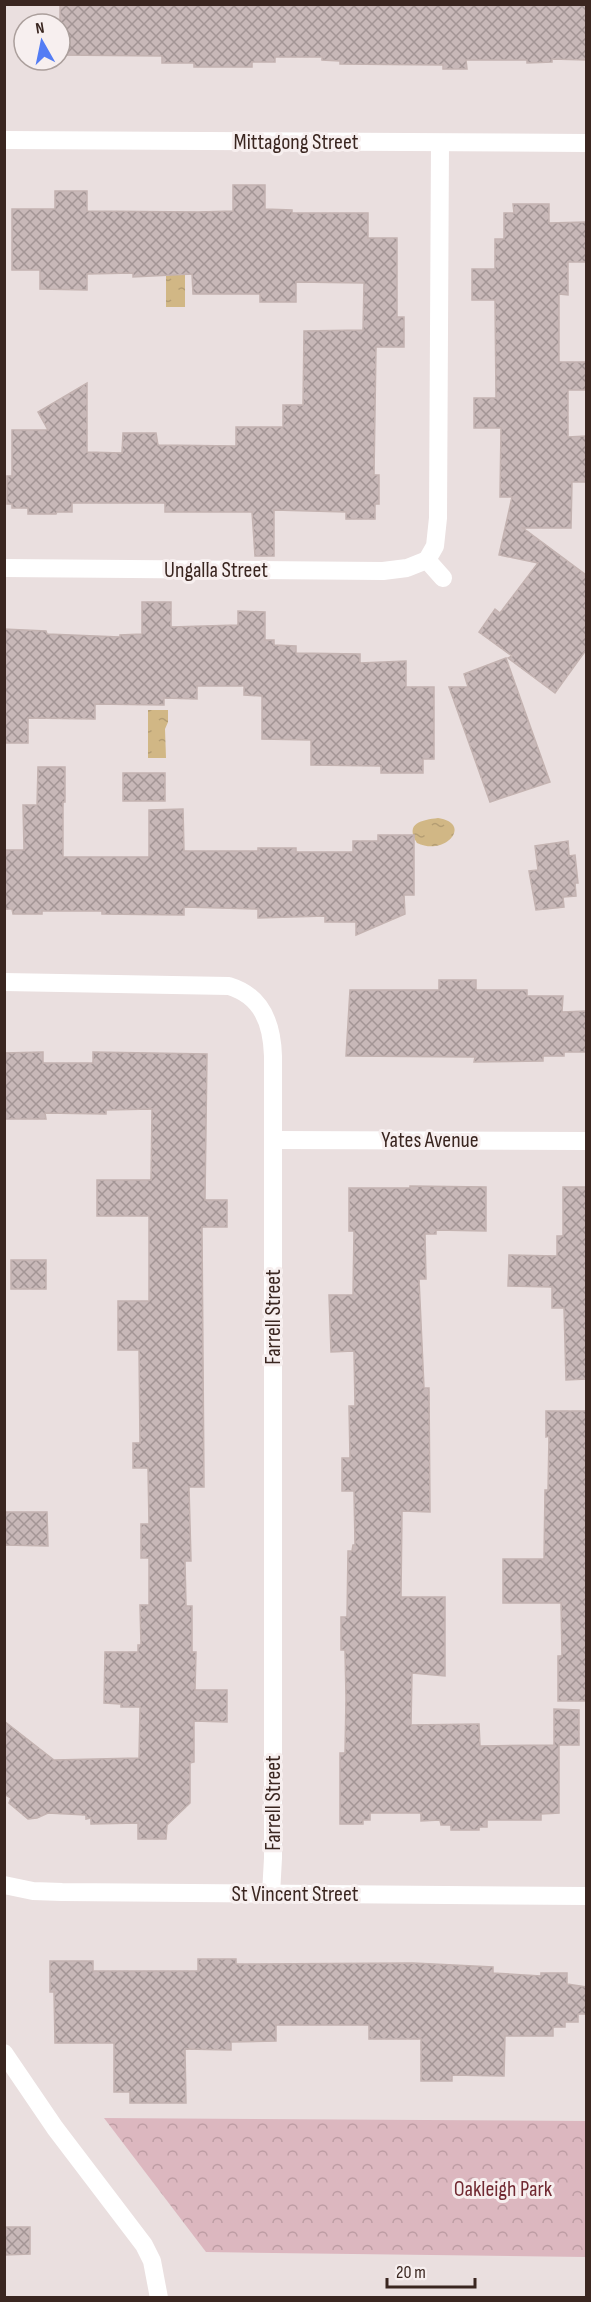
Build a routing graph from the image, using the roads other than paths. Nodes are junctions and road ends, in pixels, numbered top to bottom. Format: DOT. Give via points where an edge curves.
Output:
graph roads {
  1 [pos="4,140"];
  2 [pos="440,143"];
  3 [pos="586,143"];
  4 [pos="427,561"];
  5 [pos="4,568"];
  6 [pos="443,578"];
  7 [pos="4,982"];
  8 [pos="273,1140"];
  9 [pos="586,1141"];
  10 [pos="4,1885"];
  11 [pos="271,1894"];
  12 [pos="586,1896"];
  13 [pos="4,2053"];
  14 [pos="159,2298"];
  1 -- 2 [label="street, Mittagong Street"];
  2 -- 3 [label="street, Mittagong Street"];
  2 -- 4 [label="street" via="438,518 435,546"];
  4 -- 5 [label="street, Ungalla Street" via="383,571"];
  4 -- 6 [label="street"];
  7 -- 8 [label="street, Farrell Street" via="218,984 239,989 257,1002 270,1030"];
  8 -- 9 [label="street, Yates Avenue"];
  8 -- 11 [label="street, Farrell Street"];
  10 -- 11 [label="street, St Vincent Street" via="62,1892"];
  11 -- 12 [label="street, St Vincent Street"];
  13 -- 14 [label="street" via="144,2245 152,2261"];
}
